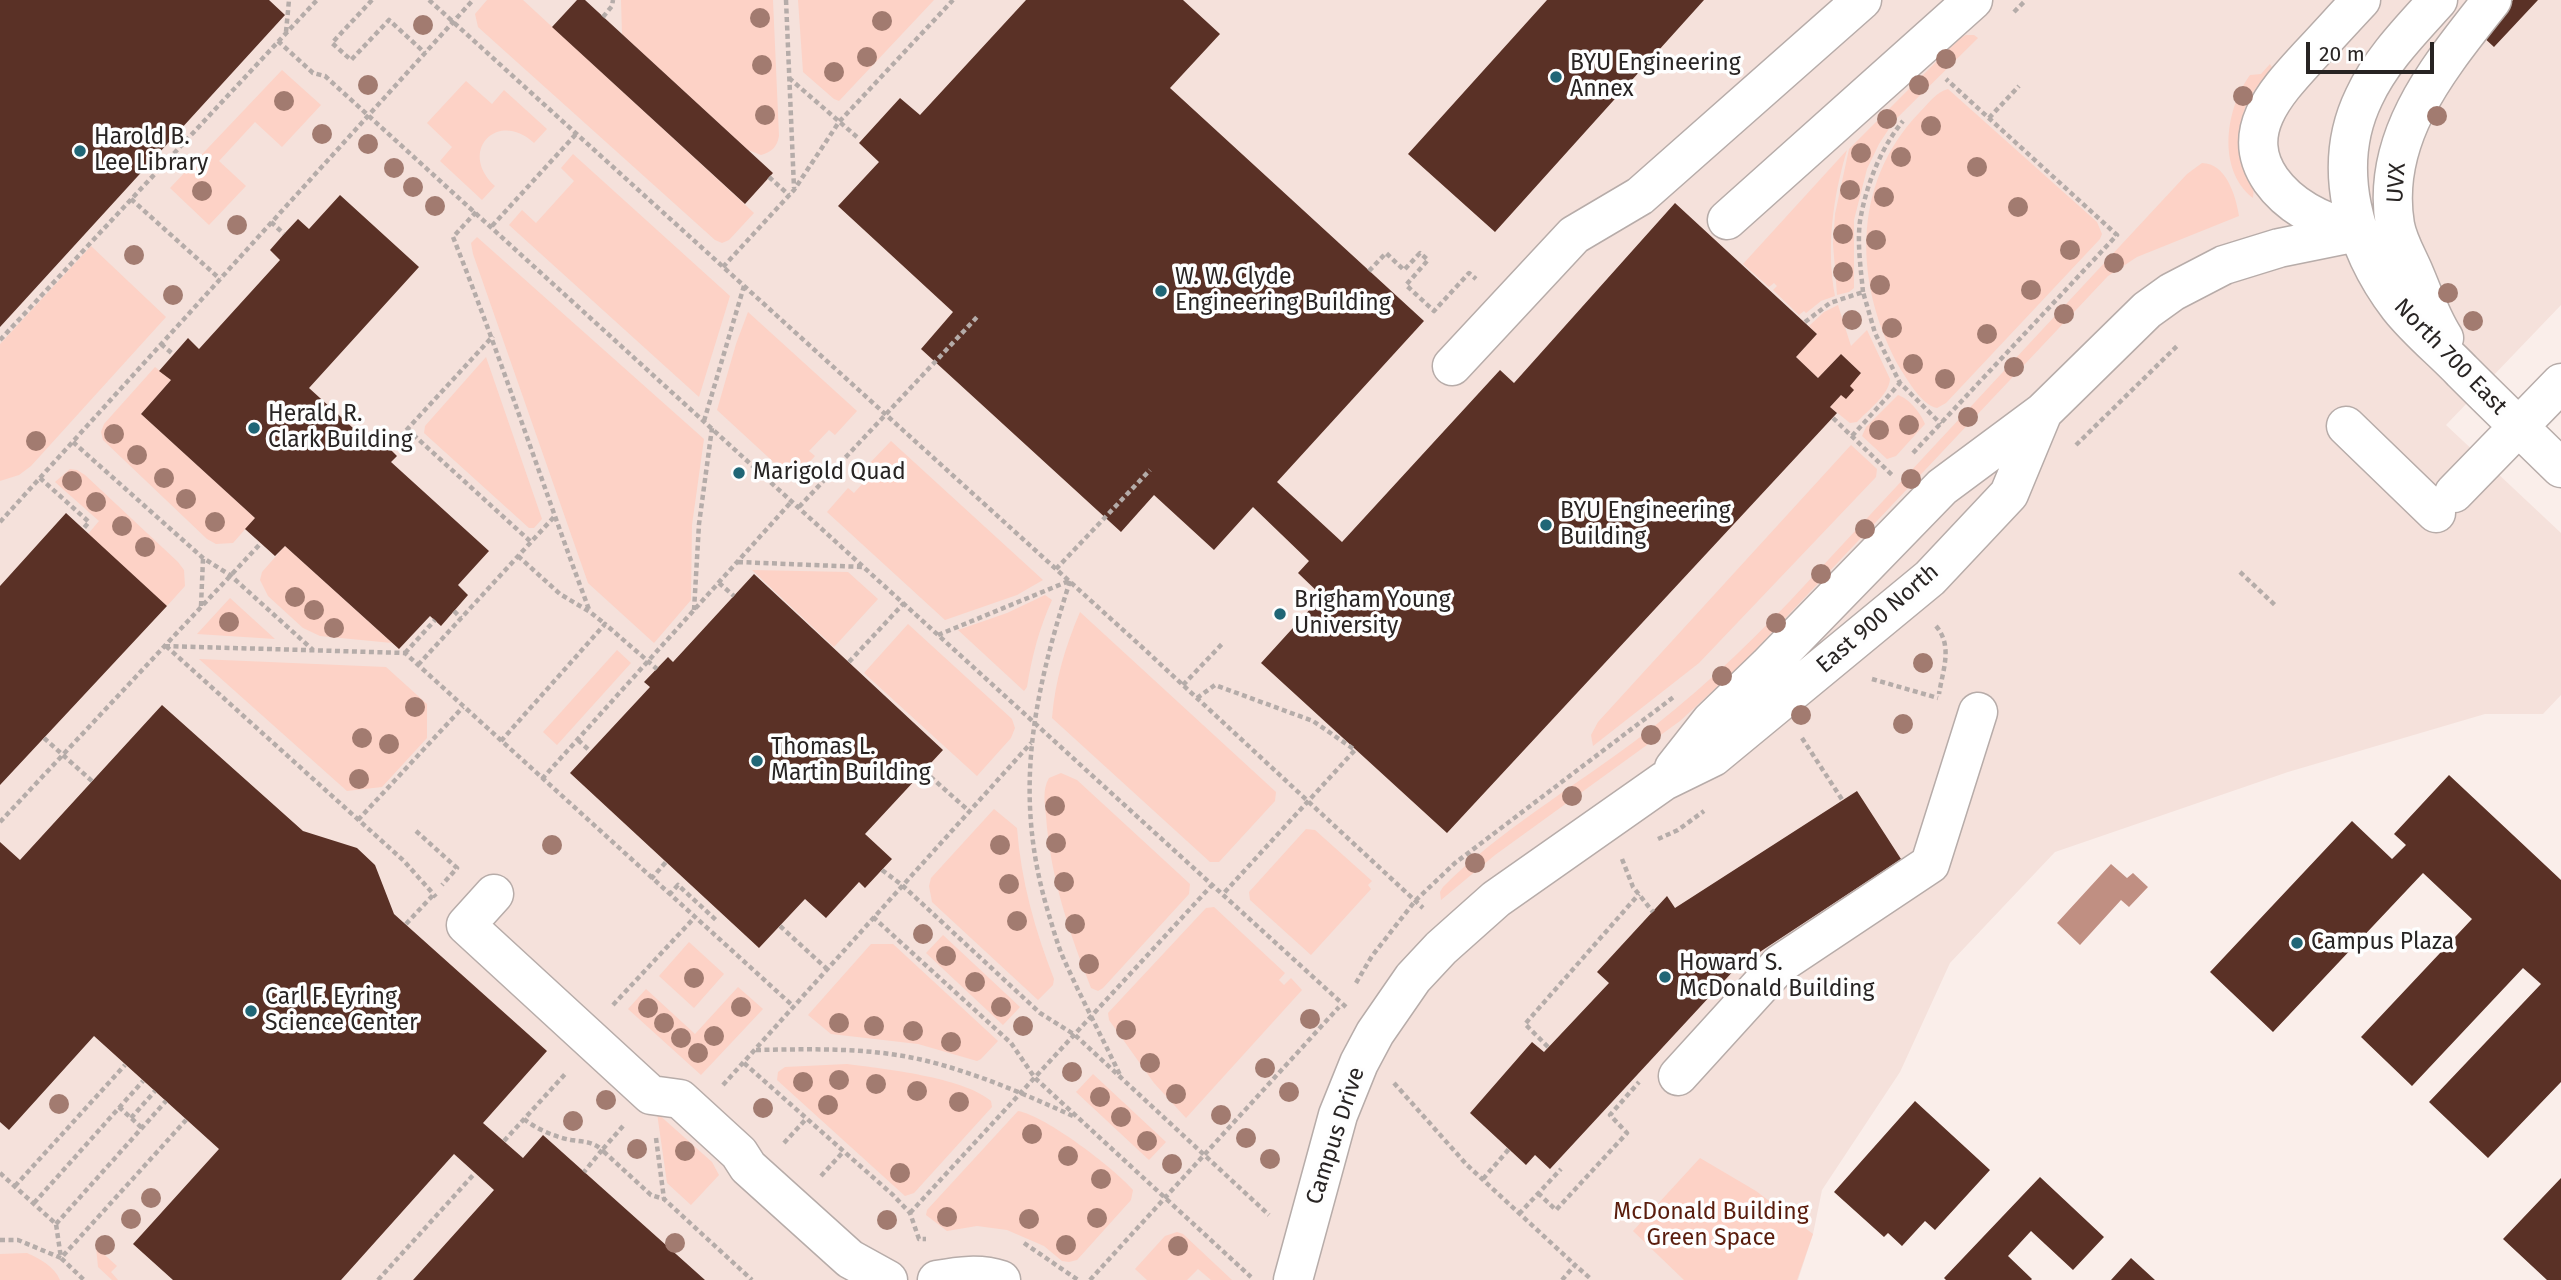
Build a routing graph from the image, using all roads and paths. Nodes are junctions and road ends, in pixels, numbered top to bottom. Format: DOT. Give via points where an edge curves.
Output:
graph roads {
  1 [pos="289,0"];
  2 [pos="317,0"];
  3 [pos="372,0"];
  4 [pos="429,0"];
  5 [pos="473,0"];
  6 [pos="613,0"];
  7 [pos="786,0"];
  8 [pos="953,0"];
  9 [pos="1862,0"];
  10 [pos="1973,0"];
  11 [pos="2026,0"];
  12 [pos="2361,0"];
  13 [pos="2438,0"];
  14 [pos="2491,0"];
  15 [pos="2009,16"];
  16 [pos="603,17"];
  17 [pos="453,22"];
  18 [pos="286,33"];
  19 [pos="278,41"];
  20 [pos="425,53"];
  21 [pos="1954,69"];
  22 [pos="789,77"];
  23 [pos="2018,86"];
  24 [pos="368,116"];
  25 [pos="1908,116"];
  26 [pos="1989,118"];
  27 [pos="839,122"];
  28 [pos="576,134"];
  29 [pos="857,137"];
  30 [pos="769,177"];
  31 [pos="794,190"];
  32 [pos="789,195"];
  33 [pos="131,198"];
  34 [pos="476,212"];
  35 [pos="1727,220"];
  36 [pos="271,222"];
  37 [pos="492,226"];
  38 [pos="2358,232"];
  39 [pos="284,234"];
  40 [pos="723,267"];
  41 [pos="1369,271"];
  42 [pos="1469,273"];
  43 [pos="220,279"];
  44 [pos="744,286"];
  45 [pos="1863,292"];
  46 [pos="978,316"];
  47 [pos="1805,322"];
  48 [pos="492,336"];
  49 [pos="0,340"];
  50 [pos="162,344"];
  51 [pos="2178,345"];
  52 [pos="174,355"];
  53 [pos="1452,366"];
  54 [pos="2467,376"];
  55 [pos="1900,383"];
  56 [pos="2561,383"];
  57 [pos="2043,412"];
  58 [pos="886,414"];
  59 [pos="1833,418"];
  60 [pos="704,421"];
  61 [pos="1941,424"];
  62 [pos="2346,426"];
  63 [pos="712,427"];
  64 [pos="2518,427"];
  65 [pos="407,429"];
  66 [pos="1852,436"];
  67 [pos="73,442"];
  68 [pos="389,449"];
  69 [pos="2070,450"];
  70 [pos="1909,458"];
  71 [pos="1901,467"];
  72 [pos="2561,468"];
  73 [pos="1150,470"];
  74 [pos="1892,475"];
  75 [pos="40,478"];
  76 [pos="1884,484"];
  77 [pos="792,501"];
  78 [pos="799,507"];
  79 [pos="554,517"];
  80 [pos="0,522"];
  81 [pos="83,529"];
  82 [pos="531,542"];
  83 [pos="261,543"];
  84 [pos="518,556"];
  85 [pos="203,558"];
  86 [pos="738,562"];
  87 [pos="864,567"];
  88 [pos="1056,569"];
  89 [pos="2240,572"];
  90 [pos="230,575"];
  91 [pos="1070,581"];
  92 [pos="719,583"];
  93 [pos="734,596"];
  94 [pos="904,603"];
  95 [pos="201,607"];
  96 [pos="2277,607"];
  97 [pos="694,610"];
  98 [pos="454,611"];
  99 [pos="590,612"];
  100 [pos="461,618"];
  101 [pos="435,620"];
  102 [pos="605,624"];
  103 [pos="938,635"];
  104 [pos="1222,643"];
  105 [pos="165,646"];
  106 [pos="313,650"];
  107 [pos="405,653"];
  108 [pos="648,662"];
  109 [pos="849,662"];
  110 [pos="418,665"];
  111 [pos="657,669"];
  112 [pos="1861,676"];
  113 [pos="1183,685"];
  114 [pos="1683,689"];
  115 [pos="1197,698"];
  116 [pos="1938,698"];
  117 [pos="463,707"];
  118 [pos="1978,712"];
  119 [pos="1035,722"];
  120 [pos="44,738"];
  121 [pos="1802,738"];
  122 [pos="577,740"];
  123 [pos="501,741"];
  124 [pos="1031,743"];
  125 [pos="590,751"];
  126 [pos="63,756"];
  127 [pos="924,771"];
  128 [pos="542,779"];
  129 [pos="1664,780"];
  130 [pos="93,782"];
  131 [pos="1309,802"];
  132 [pos="1843,802"];
  133 [pos="969,811"];
  134 [pos="358,820"];
  135 [pos="0,822"];
  136 [pos="416,831"];
  137 [pos="1621,857"];
  138 [pos="666,862"];
  139 [pos="882,870"];
  140 [pos="651,878"];
  141 [pos="1518,884"];
  142 [pos="902,885"];
  143 [pos="1212,885"];
  144 [pos="494,894"];
  145 [pos="1223,894"];
  146 [pos="1639,894"];
  147 [pos="433,895"];
  148 [pos="669,895"];
  149 [pos="1415,901"];
  150 [pos="1427,912"];
  151 [pos="1653,912"];
  152 [pos="873,917"];
  153 [pos="716,920"];
  154 [pos="406,924"];
  155 [pos="466,925"];
  156 [pos="780,926"];
  157 [pos="827,969"];
  158 [pos="1342,1004"];
  159 [pos="793,1006"];
  160 [pos="1352,1012"];
  161 [pos="1092,1015"];
  162 [pos="1075,1035"];
  163 [pos="1548,1047"];
  164 [pos="755,1050"];
  165 [pos="744,1063"];
  166 [pos="125,1065"];
  167 [pos="1678,1076"];
  168 [pos="1035,1078"];
  169 [pos="1121,1078"];
  170 [pos="143,1081"];
  171 [pos="1393,1082"];
  172 [pos="155,1091"];
  173 [pos="1021,1093"];
  174 [pos="665,1097"];
  175 [pos="166,1101"];
  176 [pos="119,1107"];
  177 [pos="131,1118"];
  178 [pos="807,1118"];
  179 [pos="524,1119"];
  180 [pos="1081,1119"];
  181 [pos="186,1120"];
  182 [pos="142,1128"];
  183 [pos="782,1145"];
  184 [pos="1509,1149"];
  185 [pos="602,1150"];
  186 [pos="844,1151"];
  187 [pos="1204,1155"];
  188 [pos="1561,1169"];
  189 [pos="584,1171"];
  190 [pos="0,1173"];
  191 [pos="475,1173"];
  192 [pos="819,1178"];
  193 [pos="1483,1179"];
  194 [pos="15,1186"];
  195 [pos="1166,1198"];
  196 [pos="664,1199"];
  197 [pos="34,1203"];
  198 [pos="910,1213"];
  199 [pos="1519,1214"];
  200 [pos="1271,1217"];
  201 [pos="56,1224"];
  202 [pos="932,1238"];
  203 [pos="0,1240"];
  204 [pos="1020,1242"];
  205 [pos="61,1258"];
  206 [pos="1575,1265"];
  207 [pos="78,1277"];
  208 [pos="84,1280"];
  209 [pos="378,1280"];
  210 [pos="752,1280"];
  211 [pos="888,1280"];
  212 [pos="937,1280"];
  213 [pos="1001,1280"];
  214 [pos="1078,1280"];
  215 [pos="1090,1280"];
  216 [pos="1255,1280"];
  217 [pos="1293,1280"];
  218 [pos="1562,1280"];
  219 [pos="1592,1280"];
  1 -- 18 [label="path"];
  2 -- 18 [label="path"];
  3 -- 20 [label="path" via="332,43 351,60 389,20"];
  4 -- 17 [label="path"];
  5 -- 17 [label="path"];
  6 -- 16 [label="path"];
  7 -- 22 [label="path"];
  8 -- 27 [label="path"];
  9 -- 53 [label="street" via="1640,196 1574,235"];
  10 -- 35 [label="street"];
  11 -- 15 [label="path"];
  12 -- 38 [label="street" via="2278,89 2259,135 2259,155 2278,190 2314,217"];
  13 -- 38 [label="street" via="2377,73 2353,125 2348,180"];
  14 -- 54 [label="street, UVX" via="2423,95 2400,144 2393,203 2400,242 2435,325"];
  17 -- 20 [label="path"];
  17 -- 28 [label="path"];
  18 -- 19 [label="path"];
  19 -- 24 [label="path" via="313,73 326,76"];
  19 -- 33 [label="path"];
  20 -- 24 [label="path"];
  21 -- 26 [label="path" via="1945,79"];
  22 -- 27 [label="path"];
  22 -- 31 [label="path"];
  23 -- 26 [label="path"];
  24 -- 34 [label="path"];
  24 -- 36 [label="path"];
  25 -- 45 [label="path" via="1889,141 1869,187 1860,223"];
  26 -- 61 [label="path" via="2117,235"];
  27 -- 29 [label="path"];
  27 -- 31 [label="path"];
  28 -- 37 [label="path"];
  28 -- 40 [label="path"];
  30 -- 32 [label="path"];
  31 -- 32 [label="path"];
  32 -- 40 [label="path"];
  33 -- 43 [label="path"];
  33 -- 49 [label="path"];
  34 -- 37 [label="path"];
  34 -- 48 [label="path" via="453,237"];
  36 -- 39 [label="path"];
  36 -- 43 [label="path"];
  37 -- 60 [label="path"];
  38 -- 54 [label="street, North 700 East" via="2400,309"];
  38 -- 57 [label="street, East 900 North" via="2280,248 2197,277 2147,310"];
  40 -- 44 [label="path"];
  41 -- 42 [label="path" via="1386,253 1404,270 1420,253 1429,260 1406,285 1434,311"];
  43 -- 50 [label="path"];
  44 -- 58 [label="path"];
  44 -- 60 [label="path"];
  45 -- 47 [label="path" via="1830,303"];
  45 -- 55 [label="path" via="1875,332"];
  46 -- 58 [label="path"];
  48 -- 65 [label="path"];
  48 -- 79 [label="path"];
  50 -- 52 [label="path"];
  50 -- 67 [label="path"];
  51 -- 69 [label="path"];
  54 -- 64 [label="street, North 700 East"];
  55 -- 61 [label="path"];
  55 -- 66 [label="path"];
  56 -- 64 [label="street"];
  57 -- 129 [label="street, East 900 North" via="1941,487 1711,721"];
  57 -- 129 [label="street, East 900 North" via="2009,494 1930,578 1713,757"];
  58 -- 78 [label="path"];
  58 -- 88 [label="path"];
  59 -- 66 [label="path"];
  60 -- 63 [label="path"];
  61 -- 70 [label="path"];
  62 -- 64 [label="street" via="2445,503"];
  63 -- 77 [label="path"];
  63 -- 97 [label="path"];
  64 -- 72 [label="street, North 700 East"];
  65 -- 68 [label="path"];
  65 -- 82 [label="path"];
  66 -- 74 [label="path"];
  67 -- 75 [label="path"];
  67 -- 85 [label="path"];
  71 -- 74 [label="path"];
  73 -- 88 [label="path"];
  74 -- 76 [label="path"];
  75 -- 80 [label="path"];
  75 -- 81 [label="path" via="89,522"];
  77 -- 78 [label="path"];
  77 -- 86 [label="path"];
  78 -- 87 [label="path"];
  79 -- 82 [label="path"];
  79 -- 99 [label="path"];
  82 -- 84 [label="path"];
  83 -- 90 [label="path"];
  84 -- 99 [label="path" via="560,594"];
  84 -- 100 [label="path"];
  85 -- 90 [label="path"];
  85 -- 95 [label="path"];
  86 -- 87 [label="path"];
  86 -- 92 [label="path"];
  87 -- 94 [label="path"];
  88 -- 91 [label="path"];
  89 -- 96 [label="path"];
  90 -- 95 [label="path"];
  90 -- 106 [label="path"];
  91 -- 103 [label="path"];
  91 -- 113 [label="path"];
  91 -- 119 [label="path" via="1049,647"];
  92 -- 93 [label="path"];
  92 -- 97 [label="path"];
  94 -- 103 [label="path"];
  94 -- 109 [label="path"];
  95 -- 105 [label="path"];
  97 -- 108 [label="path"];
  98 -- 100 [label="path"];
  99 -- 102 [label="path"];
  100 -- 110 [label="path"];
  101 -- 107 [label="path"];
  102 -- 108 [label="path"];
  102 -- 123 [label="path"];
  103 -- 119 [label="path"];
  104 -- 113 [label="path"];
  105 -- 106 [label="path"];
  105 -- 126 [label="path"];
  105 -- 134 [label="path"];
  106 -- 107 [label="path"];
  107 -- 110 [label="path"];
  108 -- 111 [label="path"];
  108 -- 122 [label="path"];
  110 -- 117 [label="path"];
  112 -- 116 [label="path"];
  113 -- 115 [label="path"];
  114 -- 149 [label="path" via="1455,863"];
  115 -- 131 [label="path"];
  115 -- 131 [label="path" via="1215,685 1314,721 1355,750"];
  117 -- 123 [label="path"];
  117 -- 134 [label="path"];
  118 -- 167 [label="street" via="1930,864 1780,964"];
  119 -- 124 [label="path"];
  119 -- 143 [label="path"];
  120 -- 126 [label="path"];
  121 -- 132 [label="path"];
  122 -- 125 [label="path"];
  122 -- 128 [label="path"];
  123 -- 128 [label="path"];
  124 -- 133 [label="path"];
  124 -- 161 [label="path" via="1029,812 1040,886 1061,954"];
  126 -- 130 [label="path"];
  126 -- 135 [label="path"];
  127 -- 133 [label="path"];
  128 -- 140 [label="path"];
  129 -- 141 [label="street, East 900 North"];
  131 -- 145 [label="path"];
  131 -- 149 [label="path"];
  133 -- 142 [label="path"];
  134 -- 147 [label="path" via="404,861"];
  136 -- 147 [label="path" via="457,868"];
  137 -- 146 [label="path"];
  138 -- 140 [label="path"];
  139 -- 142 [label="path"];
  140 -- 148 [label="path"];
  141 -- 217 [label="street, Campus Drive" via="1441,948 1413,978 1375,1033 1338,1115"];
  142 -- 152 [label="path"];
  142 -- 162 [label="path" via="1040,1013"];
  143 -- 145 [label="path"];
  143 -- 161 [label="path"];
  144 -- 155 [label="street"];
  145 -- 158 [label="path"];
  146 -- 151 [label="path"];
  146 -- 163 [label="path" via="1525,1024"];
  147 -- 154 [label="path"];
  147 -- 155 [label="path"];
  148 -- 153 [label="path" via="678,885"];
  148 -- 159 [label="path"];
  149 -- 150 [label="path"];
  152 -- 157 [label="path"];
  152 -- 168 [label="path" via="1011,1043"];
  155 -- 174 [label="street"];
  156 -- 157 [label="path"];
  157 -- 159 [label="path"];
  158 -- 160 [label="path"];
  158 -- 187 [label="path"];
  159 -- 164 [label="path"];
  161 -- 162 [label="path"];
  161 -- 169 [label="path"];
  162 -- 168 [label="path"];
  162 -- 169 [label="path"];
  164 -- 165 [label="path"];
  164 -- 173 [label="path" via="886,1054 930,1062"];
  165 -- 174 [label="path" via="711,1093 693,1099"];
  165 -- 178 [label="path"];
  166 -- 194 [label="path"];
  168 -- 173 [label="path"];
  168 -- 180 [label="path"];
  169 -- 187 [label="path"];
  170 -- 176 [label="path"];
  171 -- 193 [label="path"];
  172 -- 177 [label="path"];
  173 -- 180 [label="path"];
  173 -- 198 [label="path"];
  174 -- 185 [label="path"];
  174 -- 196 [label="path"];
  174 -- 211 [label="street" via="739,1153 748,1167 850,1259"];
  175 -- 182 [label="path"];
  176 -- 177 [label="path"];
  176 -- 197 [label="path"];
  177 -- 182 [label="path"];
  178 -- 183 [label="path"];
  178 -- 186 [label="path"];
  179 -- 185 [label="path"];
  180 -- 195 [label="path"];
  181 -- 205 [label="path"];
  182 -- 201 [label="path"];
  184 -- 193 [label="path"];
  185 -- 189 [label="path"];
  185 -- 196 [label="path" via="651,1195"];
  186 -- 192 [label="path"];
  186 -- 198 [label="path"];
  187 -- 195 [label="path"];
  187 -- 200 [label="path"];
  188 -- 199 [label="path"];
  190 -- 194 [label="path"];
  191 -- 209 [label="path"];
  193 -- 199 [label="path"];
  194 -- 197 [label="path"];
  195 -- 215 [label="path"];
  195 -- 216 [label="path"];
  196 -- 210 [label="path"];
  197 -- 201 [label="path"];
  198 -- 202 [label="path" via="919,1239"];
  199 -- 206 [label="path"];
  201 -- 205 [label="path"];
  203 -- 205 [label="path" via="18,1240"];
  204 -- 214 [label="path"];
  205 -- 207 [label="path"];
  206 -- 218 [label="path"];
  206 -- 219 [label="path"];
  207 -- 208 [label="path"];
  212 -- 213 [label="street" via="960,1276"];
}
